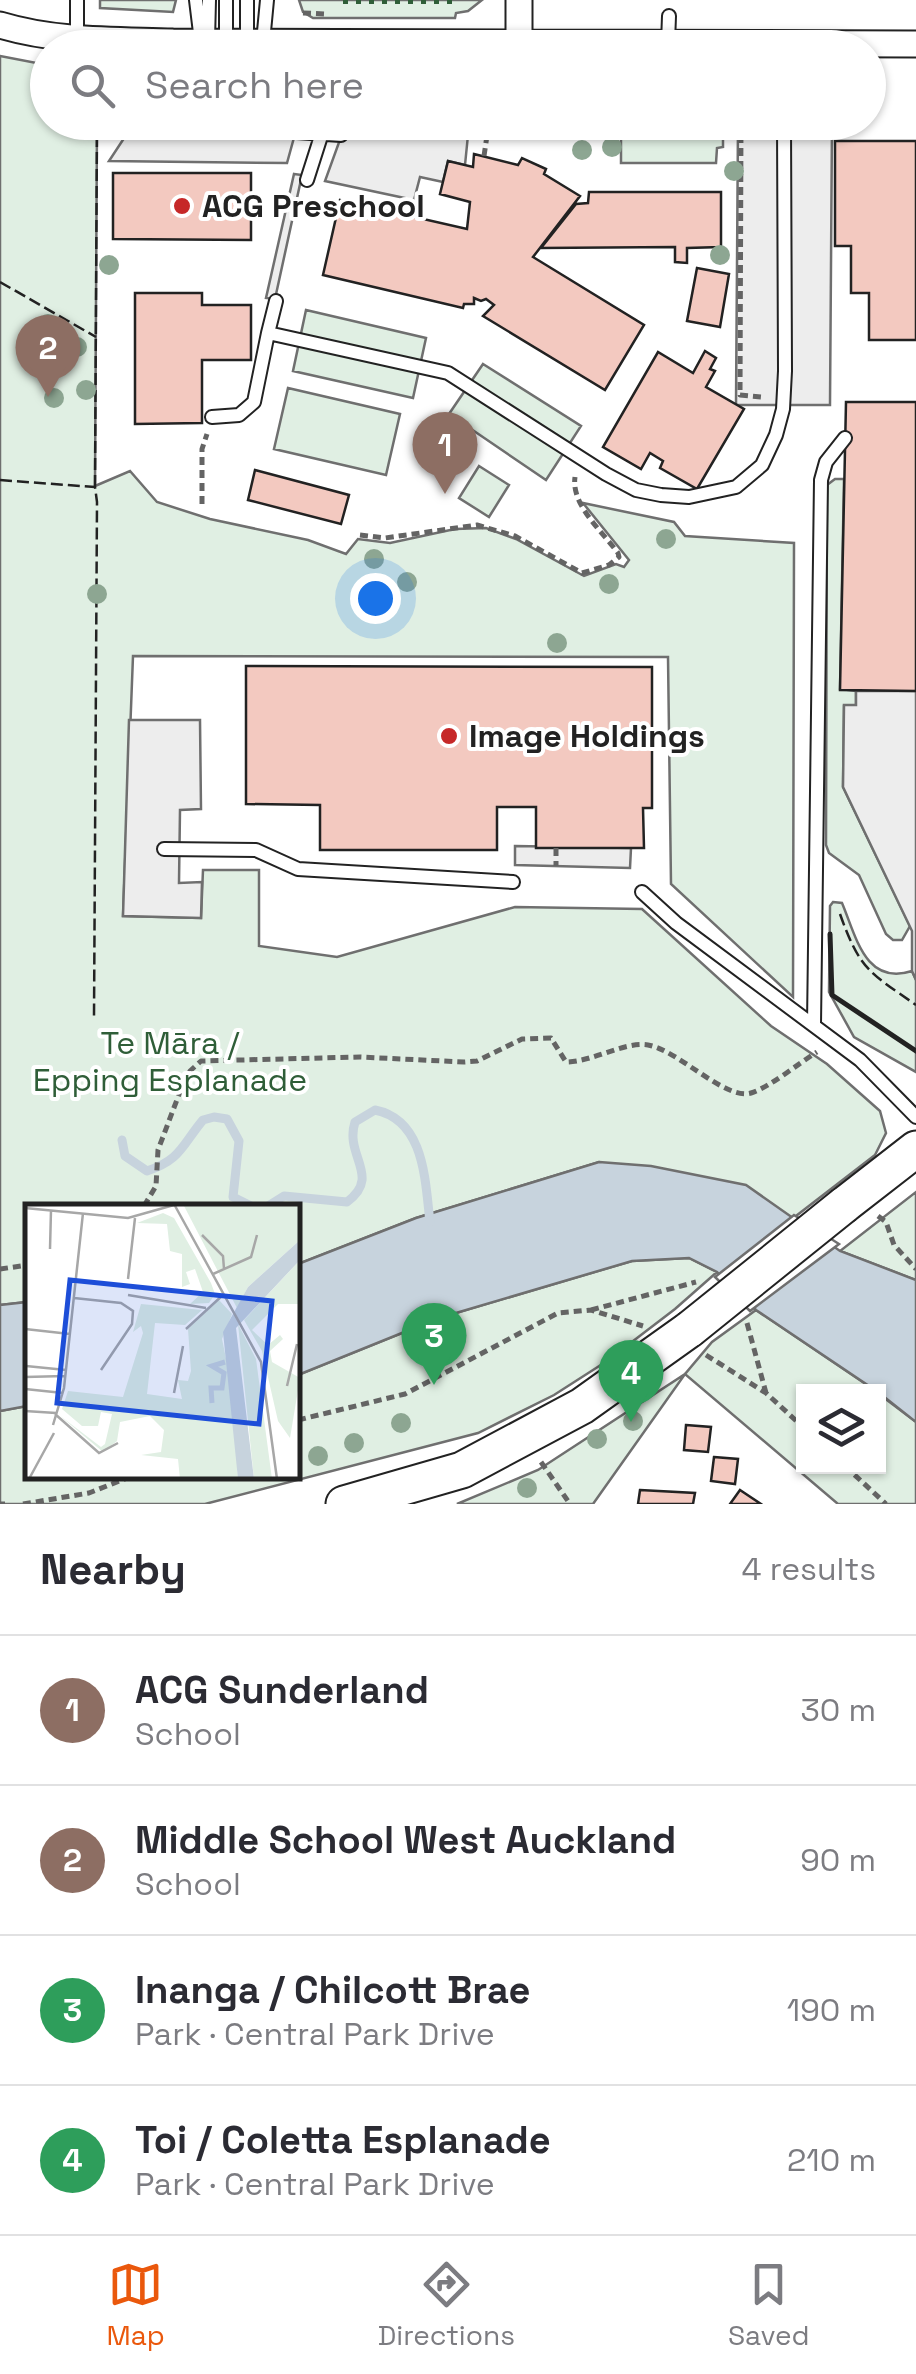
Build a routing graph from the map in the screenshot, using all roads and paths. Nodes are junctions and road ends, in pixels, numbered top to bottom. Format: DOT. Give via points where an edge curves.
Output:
graph roads {
  1 [pos="77,0"];
  2 [pos="196,0"];
  3 [pos="208,0"];
  4 [pos="226,0"];
  5 [pos="247,0"];
  6 [pos="267,0"];
  7 [pos="519,0"];
  8 [pos="669,16"];
  9 [pos="0,26"];
  10 [pos="77,30"];
  11 [pos="220,30"];
  12 [pos="223,30"];
  13 [pos="228,30"];
  14 [pos="234,30"];
  15 [pos="239,30"];
  16 [pos="519,30"];
  17 [pos="668,30"];
  18 [pos="30,33"];
  19 [pos="886,44"];
  20 [pos="916,44"];
  21 [pos="318,140"];
  22 [pos="486,140"];
  23 [pos="741,140"];
  24 [pos="784,140"];
  25 [pos="484,156"];
  26 [pos="308,180"];
  27 [pos="276,301"];
  28 [pos="268,333"];
  29 [pos="762,398"];
  30 [pos="212,417"];
  31 [pos="845,438"];
  32 [pos="577,457"];
  33 [pos="202,504"];
  34 [pos="360,535"];
  35 [pos="556,848"];
  36 [pos="164,849"];
  37 [pos="556,866"];
  38 [pos="513,882"];
  39 [pos="642,892"];
  40 [pos="814,1025"];
  41 [pos="819,1050"];
  42 [pos="916,1117"];
  43 [pos="916,1149"];
  44 [pos="145,1204"];
  45 [pos="858,1208"];
  46 [pos="25,1265"];
  47 [pos="916,1268"];
  48 [pos="0,1270"];
  49 [pos="702,1282"];
  50 [pos="591,1310"];
  51 [pos="744,1314"];
  52 [pos="653,1330"];
  53 [pos="693,1338"];
  54 [pos="766,1393"];
  55 [pos="300,1420"];
  56 [pos="796,1421"];
  57 [pos="541,1462"];
  58 [pos="854,1474"];
  59 [pos="124,1479"];
  60 [pos="37,1503"];
  61 [pos="23,1504"];
  62 [pos="344,1504"];
  63 [pos="570,1504"];
  64 [pos="886,1504"];
  1 -- 10 [label="lane"];
  2 -- 11 [label="lane"];
  3 -- 12 [label="lane"];
  4 -- 13 [label="lane"];
  5 -- 14 [label="lane"];
  6 -- 15 [label="lane"];
  7 -- 16 [label="street"];
  8 -- 17 [label="lane"];
  9 -- 18 [label="street"];
  19 -- 20 [label="street"];
  21 -- 26 [label="lane"];
  22 -- 25 [label="path"];
  23 -- 29 [label="path" via="740,395"];
  24 -- 32 [label="lane" via="785,392 762,465 736,487 689,497 636,490"];
  27 -- 28 [label="lane"];
  28 -- 30 [label="lane" via="254,402 239,415"];
  28 -- 32 [label="lane" via="448,373"];
  30 -- 33 [label="path" via="202,449"];
  31 -- 40 [label="lane" via="821,480"];
  32 -- 34 [label="path" via="573,490 580,507 619,557 595,571 582,573 515,536 477,525 384,538"];
  35 -- 37 [label="path"];
  36 -- 38 [label="lane" via="256,850 298,869"];
  39 -- 40 [label="lane"];
  40 -- 42 [label="lane"];
  41 -- 44 [label="path" via="752,1093 737,1094 670,1051 644,1044 566,1062 550,1038 522,1039 464,1062 201,1061 180,1089 158,1150 156,1186"];
  43 -- 45 [label="main road"];
  45 -- 47 [label="path" via="886,1222 894,1245"];
  45 -- 53 [label="main road, bridge"];
  46 -- 48 [label="path"];
  49 -- 50 [label="path"];
  50 -- 52 [label="path"];
  50 -- 55 [label="path" via="558,1313 405,1394"];
  51 -- 54 [label="path"];
  53 -- 54 [label="path"];
  53 -- 62 [label="main road" via="462,1470"];
  54 -- 56 [label="path"];
  57 -- 63 [label="path"];
  58 -- 64 [label="path"];
  59 -- 60 [label="path"];
  60 -- 61 [label="path"];
}
